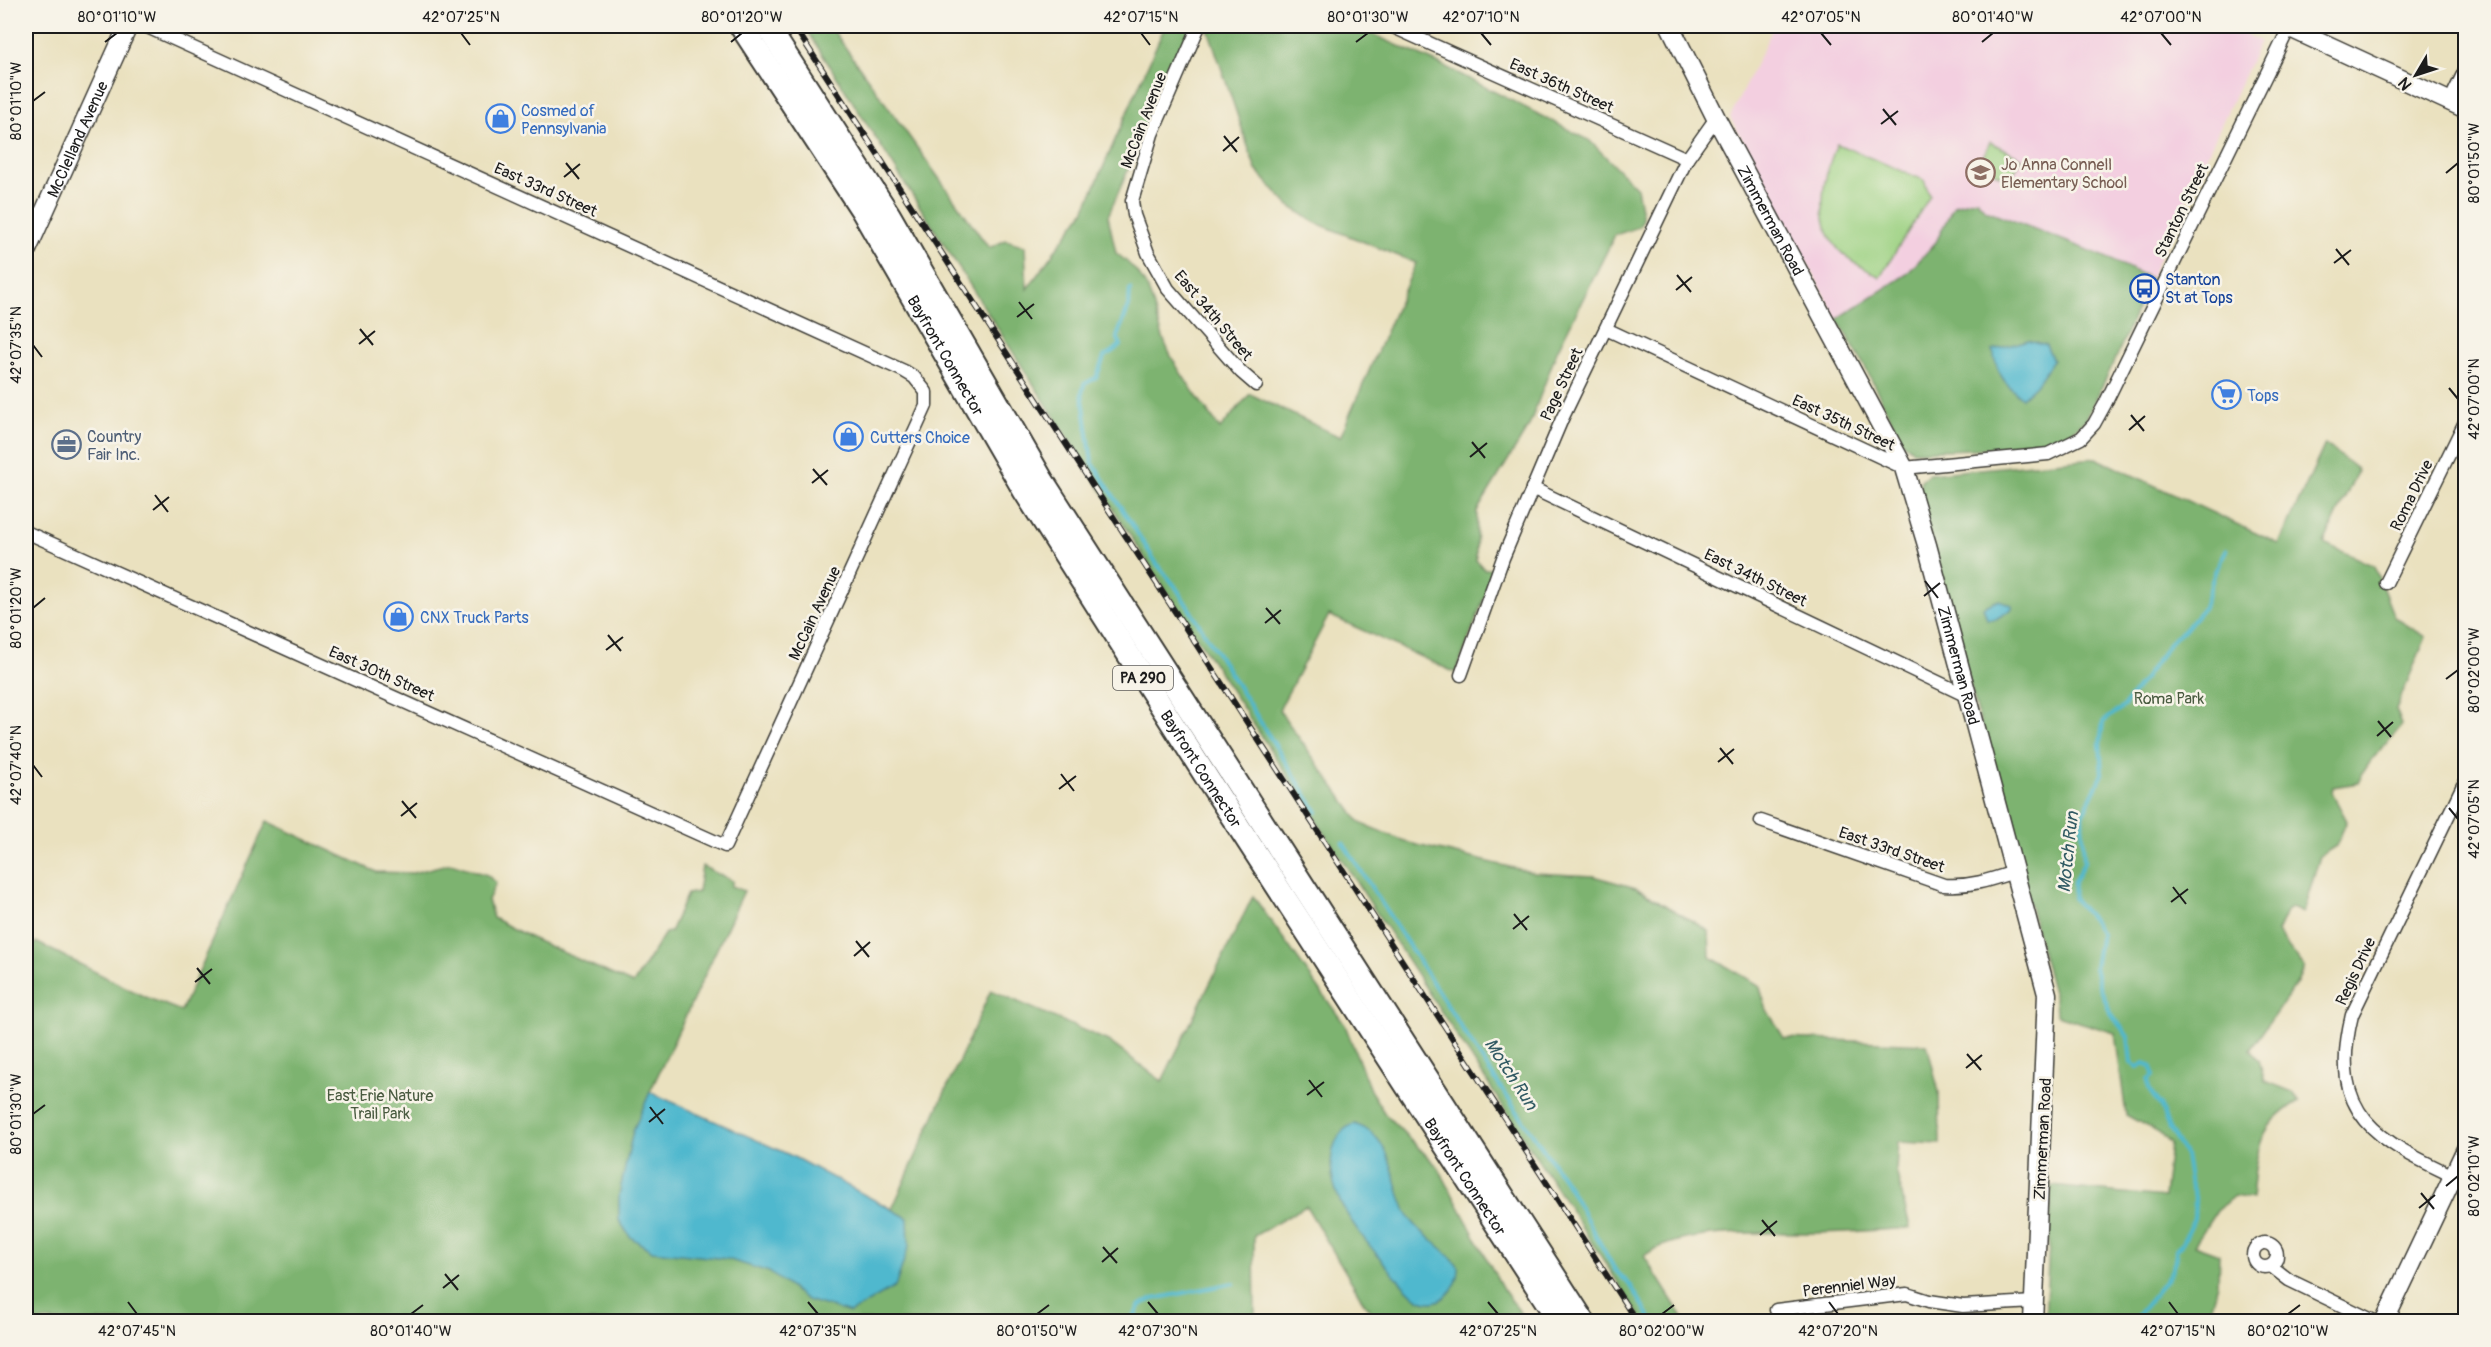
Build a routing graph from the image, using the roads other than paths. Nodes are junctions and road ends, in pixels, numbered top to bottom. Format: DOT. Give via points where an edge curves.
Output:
graph roads {
  1 [pos="128,26"];
  2 [pos="145,26"];
  3 [pos="741,26"];
  4 [pos="767,26"];
  5 [pos="1199,26"];
  6 [pos="1391,26"];
  7 [pos="1670,26"];
  8 [pos="2288,26"];
  9 [pos="2466,68"];
  10 [pos="2458,105"];
  11 [pos="1716,118"];
  12 [pos="1687,159"];
  13 [pos="1137,229"];
  14 [pos="26,252"];
  15 [pos="1606,329"];
  16 [pos="1256,385"];
  17 [pos="927,392"];
  18 [pos="2466,420"];
  19 [pos="2081,438"];
  20 [pos="1904,468"];
  21 [pos="1532,488"];
  22 [pos="26,532"];
  23 [pos="2386,583"];
  24 [pos="1461,675"];
  25 [pos="1967,696"];
  26 [pos="2466,779"];
  27 [pos="1761,821"];
  28 [pos="725,846"];
  29 [pos="2014,872"];
  30 [pos="2466,1149"];
  31 [pos="2459,1179"];
  32 [pos="2271,1266"];
  33 [pos="2034,1302"];
  34 [pos="1776,1310"];
  35 [pos="1560,1322"];
  36 [pos="1584,1322"];
  37 [pos="2033,1322"];
  38 [pos="2376,1322"];
  39 [pos="2384,1322"];
  1 -- 14 [label="street, McClelland Avenue"];
  2 -- 17 [label="street, East 33rd Street" via="904,371"];
  3 -- 35 [label="highway, Bayfront Connector / PA 290" via="862,210 1030,499"];
  4 -- 36 [label="highway, Bayfront Connector / PA 290" via="889,214 1042,480"];
  5 -- 13 [label="street, McCain Avenue" via="1152,134 1137,181 1132,201"];
  6 -- 12 [label="street, East 36th Street"];
  7 -- 11 [label="street, Zimmerman Road"];
  8 -- 10 [label="street"];
  8 -- 19 [label="street, Stanton Street" via="2105,404"];
  9 -- 10 [label="street"];
  11 -- 12 [label="street, Page Street"];
  11 -- 20 [label="street, Zimmerman Road"];
  12 -- 15 [label="street, Page Street"];
  13 -- 16 [label="street, East 34th Street" via="1158,273 1178,302"];
  15 -- 20 [label="street, East 35th Street"];
  15 -- 21 [label="street, Page Street"];
  17 -- 28 [label="street, McCain Avenue" via="926,406"];
  18 -- 23 [label="street, Roma Drive"];
  19 -- 20 [label="street, East 35th Street" via="2060,451 2037,457"];
  20 -- 25 [label="street, Zimmerman Road"];
  21 -- 24 [label="street, Page Street"];
  21 -- 25 [label="street, East 34th Street"];
  22 -- 28 [label="street, East 30th Street"];
  25 -- 29 [label="street, Zimmerman Road"];
  26 -- 31 [label="street, Regis Drive" via="2352,1015 2345,1051 2352,1096 2376,1134 2405,1154"];
  27 -- 29 [label="street, East 33rd Street" via="1944,885 1977,884"];
  29 -- 33 [label="street, Zimmerman Road" via="2047,1005"];
  30 -- 31 [label="street"];
  31 -- 39 [label="street"];
  32 -- 38 [label="street" via="2289,1280"];
  33 -- 34 [label="street, Perenniel Way" via="1963,1305 1907,1294"];
  33 -- 37 [label="street, Zimmerman Road"];
}
